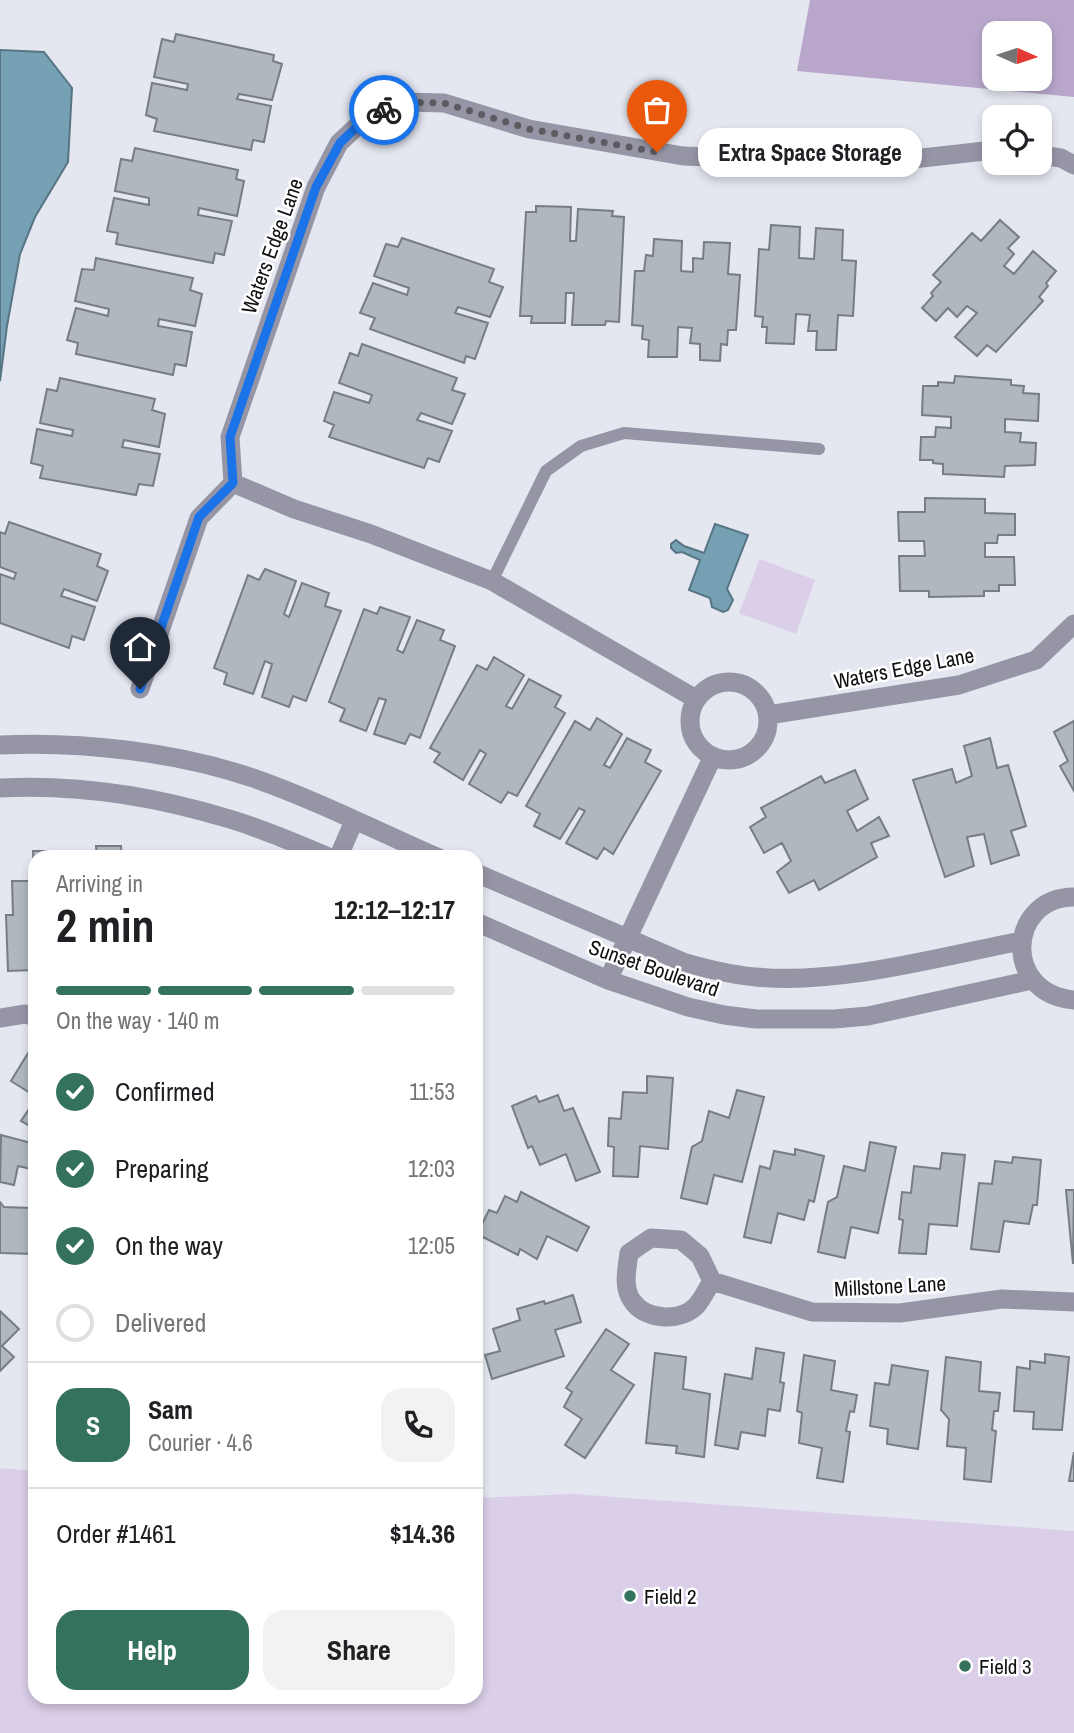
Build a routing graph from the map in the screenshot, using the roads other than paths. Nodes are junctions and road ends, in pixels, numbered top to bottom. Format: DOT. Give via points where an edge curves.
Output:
graph roads {
  1 [pos="982,151"];
  2 [pos="1052,157"];
  3 [pos="1074,165"];
  4 [pos="819,449"];
  5 [pos="233,483"];
  6 [pos="492,581"];
  7 [pos="1074,625"];
  8 [pos="140,689"];
  9 [pos="696,699"];
  10 [pos="768,715"];
  11 [pos="0,745"];
  12 [pos="713,756"];
  13 [pos="0,788"];
  14 [pos="354,821"];
  15 [pos="310,850"];
  16 [pos="341,850"];
  17 [pos="421,850"];
  18 [pos="483,876"];
  19 [pos="1074,897"];
  20 [pos="483,925"];
  21 [pos="628,939"];
  22 [pos="1021,941"];
  23 [pos="608,980"];
  24 [pos="1032,980"];
  25 [pos="1074,1000"];
  26 [pos="28,1015"];
  27 [pos="0,1018"];
  28 [pos="712,1281"];
  29 [pos="1074,1302"];
  1 -- 5 [label="street, Waters Edge Lane" via="877,163 683,156 529,129 444,103 405,102 368,116 340,143 316,187 230,437"];
  2 -- 3 [label="street"];
  4 -- 6 [label="lane" via="624,433 581,446 546,471"];
  5 -- 6 [label="street"];
  5 -- 8 [label="street" via="199,517"];
  6 -- 9 [label="street"];
  7 -- 10 [label="street, Waters Edge Lane" via="1036,660 959,685"];
  9 -- 10 [label="street" via="717,683 744,684 764,702"];
  9 -- 12 [label="street" via="691,711 693,736 699,747"];
  10 -- 12 [label="street" via="763,740 746,757"];
  11 -- 14 [label="street" via="74,745 191,762 251,778"];
  12 -- 21 [label="street"];
  13 -- 15 [label="street" via="56,788 140,797 228,818"];
  14 -- 16 [label="street"];
  14 -- 17 [label="street"];
  18 -- 21 [label="street, Sunset Boulevard"];
  19 -- 22 [label="street" via="1049,902 1036,912"];
  20 -- 23 [label="street, Sunset Boulevard"];
  21 -- 22 [label="street, Sunset Boulevard" via="710,970 780,978 868,971"];
  21 -- 23 [label="street"];
  22 -- 24 [label="street" via="1025,969"];
  23 -- 24 [label="street, Sunset Boulevard" via="723,1016 797,1021 868,1016"];
  24 -- 25 [label="street" via="1044,992"];
  26 -- 27 [label="street"];
  28 -- 28 [label="street" via="700,1256 681,1240 651,1238 629,1253 626,1282 633,1302 651,1314 672,1319 695,1307"];
  28 -- 29 [label="street, Millstone Lane" via="812,1312 900,1313 1002,1299"];
}
